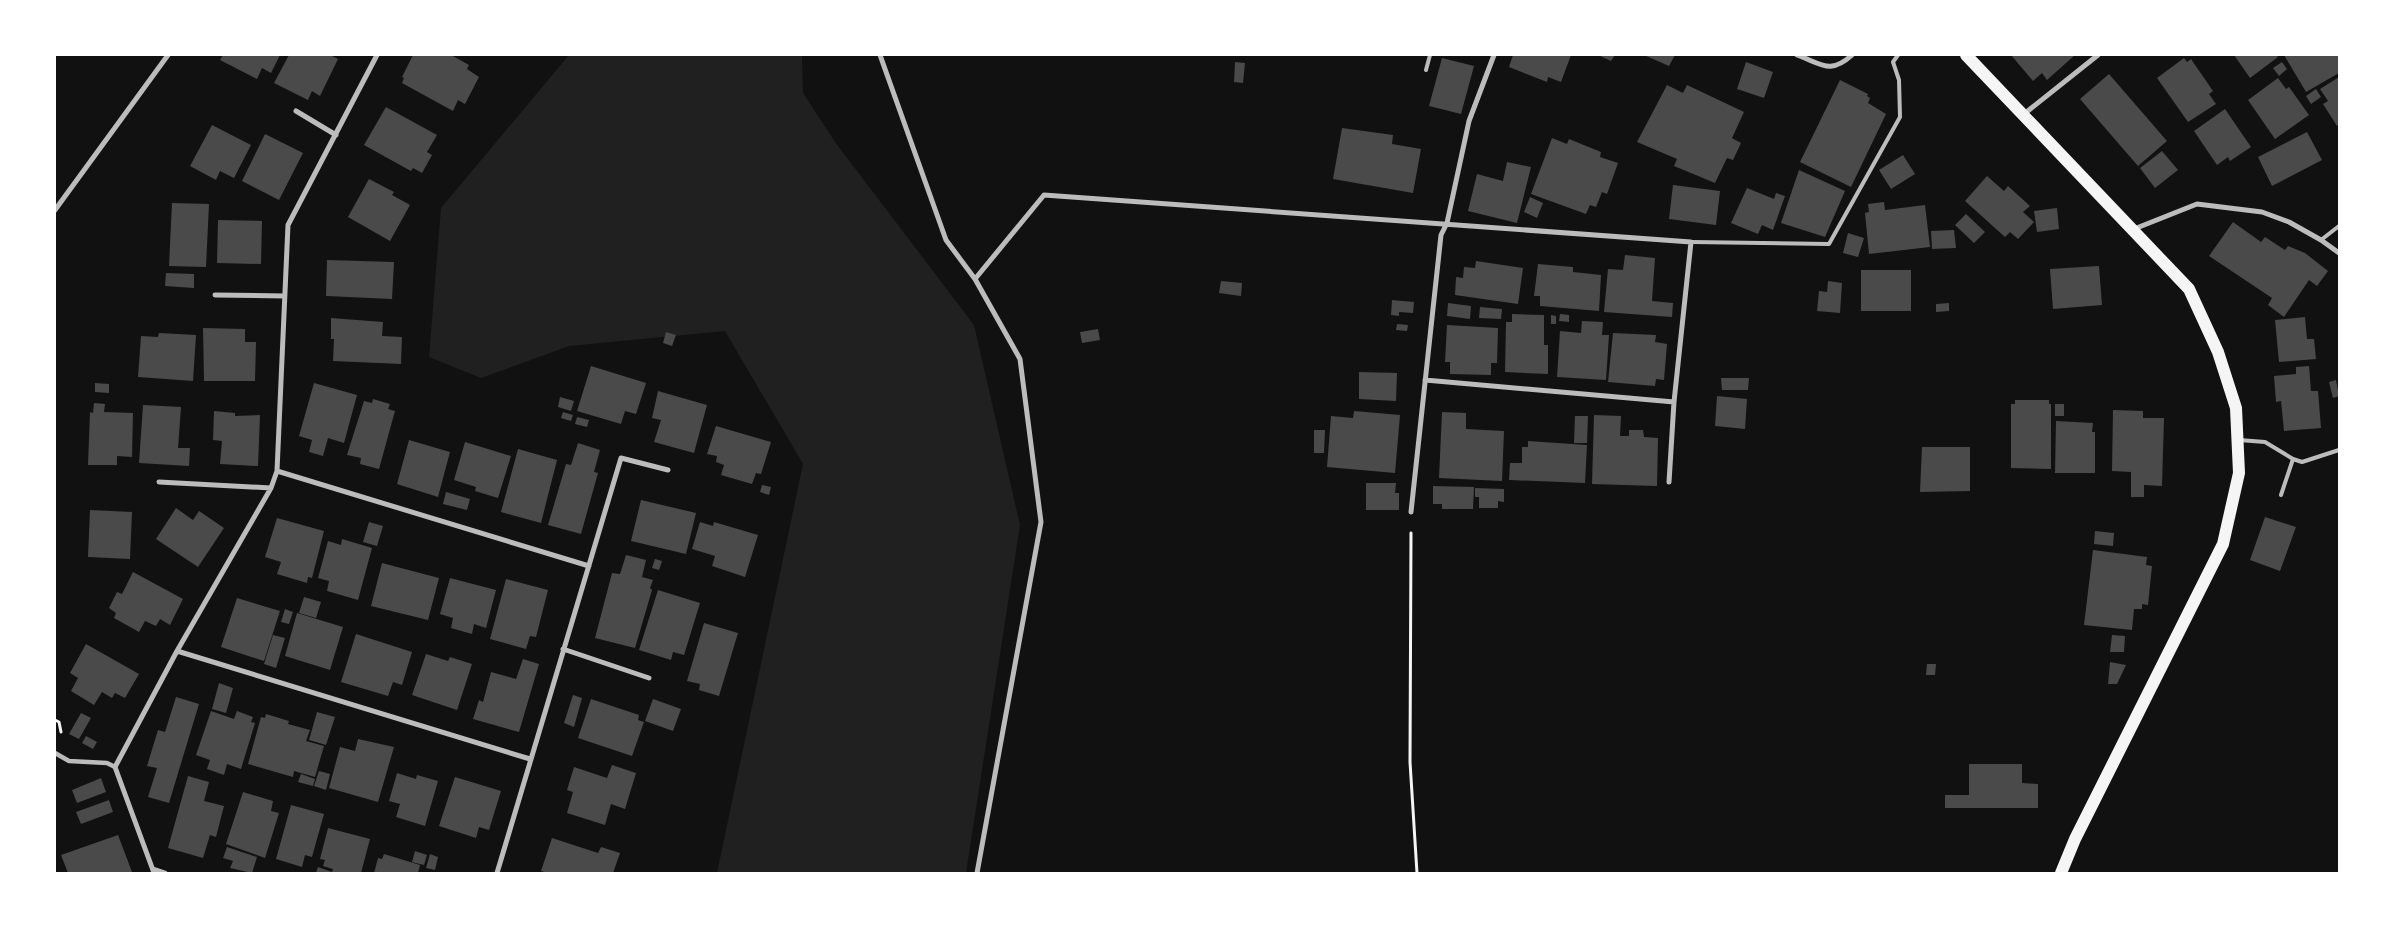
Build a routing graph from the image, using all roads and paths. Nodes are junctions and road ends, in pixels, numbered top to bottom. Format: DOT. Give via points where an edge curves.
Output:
graph roads {
  1 [pos="168,55"];
  2 [pos="377,55"];
  3 [pos="880,55"];
  4 [pos="1430,55"];
  5 [pos="1494,55"];
  6 [pos="1797,55"];
  7 [pos="1852,55"];
  8 [pos="1898,55"];
  9 [pos="1966,55"];
  10 [pos="2098,55"];
  11 [pos="1426,70"];
  12 [pos="296,111"];
  13 [pos="2023,114"];
  14 [pos="336,134"];
  15 [pos="55,210"];
  16 [pos="1447,223"];
  17 [pos="2339,226"];
  18 [pos="2134,229"];
  19 [pos="2321,240"];
  20 [pos="1690,242"];
  21 [pos="2339,253"];
  22 [pos="975,279"];
  23 [pos="214,295"];
  24 [pos="285,296"];
  25 [pos="1425,380"];
  26 [pos="1674,402"];
  27 [pos="2238,440"];
  28 [pos="2339,450"];
  29 [pos="2292,459"];
  30 [pos="668,470"];
  31 [pos="277,471"];
  32 [pos="159,482"];
  33 [pos="1669,482"];
  34 [pos="271,488"];
  35 [pos="2281,495"];
  36 [pos="1411,512"];
  37 [pos="589,566"];
  38 [pos="564,649"];
  39 [pos="176,651"];
  40 [pos="649,678"];
  41 [pos="55,753"];
  42 [pos="530,759"];
  43 [pos="115,767"];
  44 [pos="153,871"];
  45 [pos="165,873"];
  46 [pos="497,873"];
  47 [pos="977,873"];
  48 [pos="1417,873"];
  49 [pos="2060,873"];
  1 -- 15 [label="street"];
  2 -- 14 [label="street"];
  3 -- 22 [label="street" via="946,240"];
  4 -- 11 [label="lane"];
  5 -- 16 [label="street" via="1469,121"];
  6 -- 7 [label="street" via="1830,67 1840,65"];
  8 -- 20 [label="lane" via="1894,62 1899,80 1900,117 1829,244"];
  9 -- 13 [label="main road"];
  10 -- 13 [label="street"];
  12 -- 14 [label="street"];
  13 -- 18 [label="main road"];
  14 -- 24 [label="street" via="288,225"];
  16 -- 20 [label="street"];
  16 -- 22 [label="street" via="1044,195"];
  16 -- 25 [label="street" via="1441,235"];
  17 -- 19 [label="lane"];
  18 -- 19 [label="street" via="2197,204 2262,212 2289,222"];
  18 -- 27 [label="main road" via="2189,289 2218,352 2236,408"];
  19 -- 21 [label="street"];
  20 -- 26 [label="street"];
  22 -- 47 [label="street" via="1020,359 1041,522"];
  23 -- 24 [label="street"];
  24 -- 31 [label="street"];
  25 -- 26 [label="street"];
  25 -- 36 [label="street"];
  26 -- 33 [label="street"];
  27 -- 29 [label="lane" via="2265,442"];
  27 -- 49 [label="main road" via="2239,473 2223,544"];
  28 -- 29 [label="lane" via="2302,462"];
  29 -- 35 [label="lane"];
  30 -- 37 [label="street" via="621,458"];
  31 -- 34 [label="street"];
  31 -- 37 [label="street"];
  32 -- 34 [label="street"];
  34 -- 39 [label="street"];
  36 -- 48 [label="path" via="1410,762"];
  37 -- 38 [label="street"];
  38 -- 40 [label="street"];
  38 -- 42 [label="street"];
  39 -- 42 [label="street"];
  39 -- 43 [label="street"];
  41 -- 43 [label="street" via="70,760 107,763"];
  42 -- 46 [label="street"];
  43 -- 44 [label="street"];
  44 -- 45 [label="street"];
}
